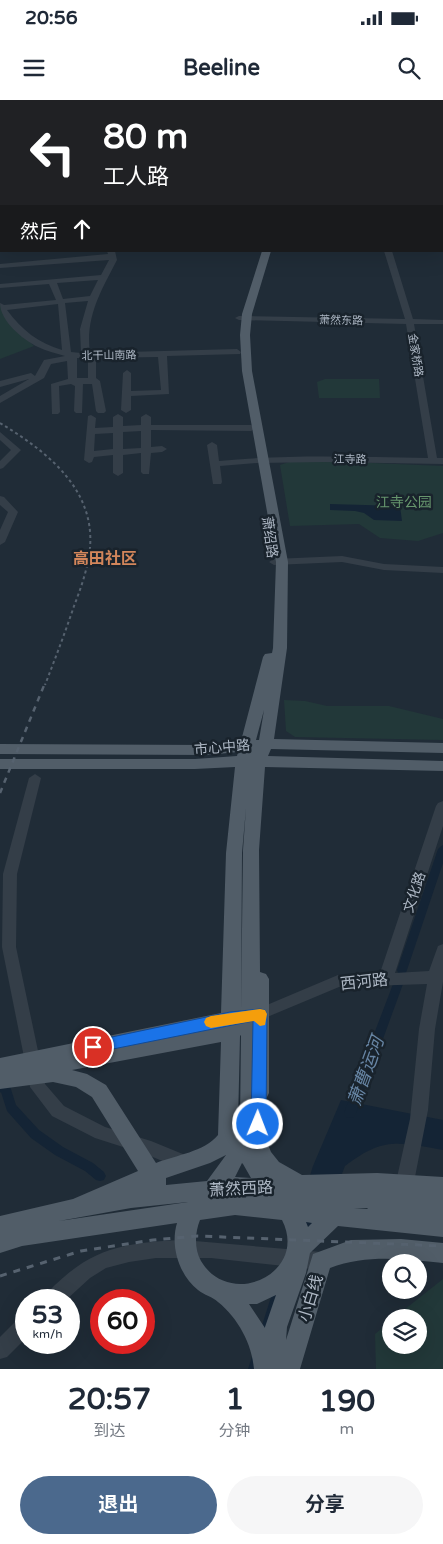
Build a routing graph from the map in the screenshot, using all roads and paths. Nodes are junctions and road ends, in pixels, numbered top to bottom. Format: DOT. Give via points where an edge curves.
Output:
graph roads {
  1 [pos="68,252"];
  2 [pos="259,252"];
  3 [pos="267,252"];
  4 [pos="388,252"];
  5 [pos="112,254"];
  6 [pos="87,255"];
  7 [pos="66,260"];
  8 [pos="0,266"];
  9 [pos="104,277"];
  10 [pos="68,280"];
  11 [pos="52,281"];
  12 [pos="0,286"];
  13 [pos="92,298"];
  14 [pos="60,301"];
  15 [pos="1,306"];
  16 [pos="243,318"];
  17 [pos="410,322"];
  18 [pos="443,322"];
  19 [pos="237,352"];
  20 [pos="162,354"];
  21 [pos="79,356"];
  22 [pos="42,372"];
  23 [pos="127,373"];
  24 [pos="73,381"];
  25 [pos="92,381"];
  26 [pos="0,384"];
  27 [pos="126,394"];
  28 [pos="0,400"];
  29 [pos="126,410"];
  30 [pos="79,411"];
  31 [pos="101,411"];
  32 [pos="55,412"];
  33 [pos="146,416"];
  34 [pos="118,417"];
  35 [pos="91,418"];
  36 [pos="146,428"];
  37 [pos="252,428"];
  38 [pos="119,430"];
  39 [pos="90,431"];
  40 [pos="0,435"];
  41 [pos="212,445"];
  42 [pos="162,449"];
  43 [pos="146,450"];
  44 [pos="119,452"];
  45 [pos="260,460"];
  46 [pos="438,461"];
  47 [pos="215,464"];
  48 [pos="0,466"];
  49 [pos="146,472"];
  50 [pos="118,473"];
  51 [pos="217,482"];
  52 [pos="0,499"];
  53 [pos="0,542"];
  54 [pos="278,562"];
  55 [pos="443,570"];
  56 [pos="248,744"];
  57 [pos="266,744"];
  58 [pos="443,748"];
  59 [pos="0,749"];
  60 [pos="250,761"];
  61 [pos="0,764"];
  62 [pos="443,766"];
  63 [pos="35,778"];
  64 [pos="443,806"];
  65 [pos="246,825"];
  66 [pos="247,851"];
  67 [pos="443,950"];
  68 [pos="439,977"];
  69 [pos="386,978"];
  70 [pos="260,1014"];
  71 [pos="230,1025"];
  72 [pos="207,1030"];
  73 [pos="0,1066"];
  74 [pos="0,1080"];
  75 [pos="258,1143"];
  76 [pos="184,1162"];
  77 [pos="405,1182"];
  78 [pos="303,1184"];
  79 [pos="443,1186"];
  80 [pos="264,1196"];
  81 [pos="205,1197"];
  82 [pos="443,1197"];
  83 [pos="74,1208"];
  84 [pos="443,1209"];
  85 [pos="44,1224"];
  86 [pos="0,1226"];
  87 [pos="443,1227"];
  88 [pos="0,1243"];
  89 [pos="300,1248"];
  90 [pos="443,1253"];
  91 [pos="188,1261"];
  92 [pos="321,1261"];
  93 [pos="64,1289"];
  94 [pos="225,1293"];
  95 [pos="15,1336"];
  96 [pos="0,1350"];
  97 [pos="265,1369"];
  98 [pos="273,1369"];
  99 [pos="289,1369"];
  1 -- 7 [label="street"];
  2 -- 16 [label="main road, 萧绍路"];
  3 -- 16 [label="main road"];
  4 -- 17 [label="street, 金家桥路"];
  5 -- 6 [label="street"];
  5 -- 9 [label="street" via="113,260"];
  6 -- 7 [label="street"];
  7 -- 8 [label="street"];
  7 -- 10 [label="street"];
  9 -- 10 [label="street"];
  9 -- 13 [label="street"];
  10 -- 11 [label="street"];
  11 -- 12 [label="street"];
  11 -- 14 [label="street"];
  13 -- 14 [label="street"];
  13 -- 21 [label="street"];
  14 -- 15 [label="street"];
  14 -- 21 [label="street"];
  15 -- 21 [label="street, 北干山南路" via="16,329 29,340"];
  16 -- 17 [label="street, 萧然东路"];
  16 -- 19 [label="main road, 萧绍路"];
  16 -- 45 [label="main road"];
  17 -- 18 [label="street, 萧然东路"];
  17 -- 46 [label="street, 金家桥路"];
  19 -- 20 [label="street, 北干山南路"];
  19 -- 37 [label="main road, 萧绍路"];
  20 -- 21 [label="street, 北干山南路"];
  20 -- 27 [label="street" via="166,392"];
  21 -- 22 [label="street" via="47,362"];
  21 -- 24 [label="street"];
  21 -- 25 [label="street"];
  22 -- 26 [label="street"];
  22 -- 28 [label="street" via="41,376"];
  23 -- 27 [label="street"];
  24 -- 25 [label="street"];
  24 -- 30 [label="street" via="79,385"];
  24 -- 32 [label="street" via="55,384"];
  25 -- 31 [label="street" via="98,385"];
  27 -- 29 [label="street"];
  33 -- 36 [label="street"];
  34 -- 38 [label="street"];
  35 -- 39 [label="street"];
  36 -- 37 [label="street"];
  36 -- 38 [label="street"];
  36 -- 43 [label="street"];
  37 -- 45 [label="main road, 萧绍路"];
  38 -- 39 [label="street"];
  38 -- 44 [label="street"];
  39 -- 44 [label="street" via="89,457"];
  40 -- 48 [label="street" via="16,450"];
  41 -- 47 [label="street"];
  42 -- 43 [label="street"];
  43 -- 44 [label="street"];
  43 -- 49 [label="street"];
  44 -- 50 [label="street"];
  45 -- 46 [label="street, 江寺路"];
  45 -- 47 [label="street, 江寺路"];
  45 -- 54 [label="main road, 萧绍路"];
  47 -- 51 [label="street"];
  52 -- 53 [label="street" via="14,512"];
  54 -- 55 [label="street" via="342,560 384,567"];
  54 -- 56 [label="main road, 萧绍路" via="270,658"];
  54 -- 57 [label="main road, 萧绍路" via="280,648"];
  56 -- 57 [label="main road, 市心中路"];
  56 -- 59 [label="main road, 市心中路" via="207,750"];
  56 -- 60 [label="main road, 萧绍路"];
  57 -- 58 [label="main road, 市心中路"];
  57 -- 60 [label="main road, 萧绍路"];
  60 -- 61 [label="main road, 市心中路"];
  60 -- 62 [label="main road, 市心中路"];
  60 -- 65 [label="main road, 萧绍路"];
  63 -- 76 [label="street" via="10,874 9,947 38,1087 58,1111 101,1133"];
  64 -- 69 [label="street, 文化路"];
  65 -- 66 [label="main road"];
  65 -- 70 [label="main road" via="261,851"];
  65 -- 71 [label="main road" via="234,853"];
  66 -- 80 [label="main road" via="248,1142 250,1158"];
  66 -- 81 [label="main road" via="240,1141 236,1161"];
  67 -- 68 [label="street"];
  68 -- 69 [label="street, 西河路"];
  68 -- 77 [label="street" via="428,1016 420,1113"];
  69 -- 70 [label="street, 西河路" via="338,981"];
  70 -- 71 [label="main road"];
  70 -- 75 [label="main road"];
  71 -- 72 [label="main road"];
  71 -- 76 [label="main road" via="228,1138 220,1148 204,1157"];
  72 -- 73 [label="main road"];
  72 -- 74 [label="main road" via="23,1071"];
  74 -- 91 [label="main road" via="52,1074 80,1080 99,1091 163,1193"];
  75 -- 78 [label="main road" via="264,1161 280,1175"];
  75 -- 80 [label="main road"];
  76 -- 83 [label="main road"];
  77 -- 78 [label="main road, 萧然西路"];
  77 -- 79 [label="main road, 萧然西路"];
  78 -- 80 [label="main road, 萧然西路"];
  80 -- 81 [label="main road" via="257,1188 239,1185"];
  80 -- 82 [label="main road" via="320,1200"];
  80 -- 83 [label="main road, 萧然西路" via="187,1191"];
  80 -- 85 [label="main road, 萧然西路" via="235,1205"];
  80 -- 87 [label="main road, 萧然西路"];
  80 -- 89 [label="main road" via="284,1204 293,1216"];
  81 -- 91 [label="main road" via="193,1210 186,1226 184,1243"];
  83 -- 85 [label="main road, 萧然西路"];
  84 -- 89 [label="main road" via="347,1207 337,1212"];
  85 -- 86 [label="main road"];
  85 -- 88 [label="main road"];
  89 -- 94 [label="main road" via="288,1274 275,1285 251,1294"];
  89 -- 98 [label="main road" via="276,1327"];
  90 -- 92 [label="main road, 小白线" via="401,1249 351,1250"];
  91 -- 94 [label="main road" via="209,1286"];
  92 -- 93 [label="street" via="223,1250 148,1250 102,1260"];
  92 -- 99 [label="main road, 小白线"];
  94 -- 97 [label="main road" via="249,1321 265,1356"];
  95 -- 96 [label="street"];
}
